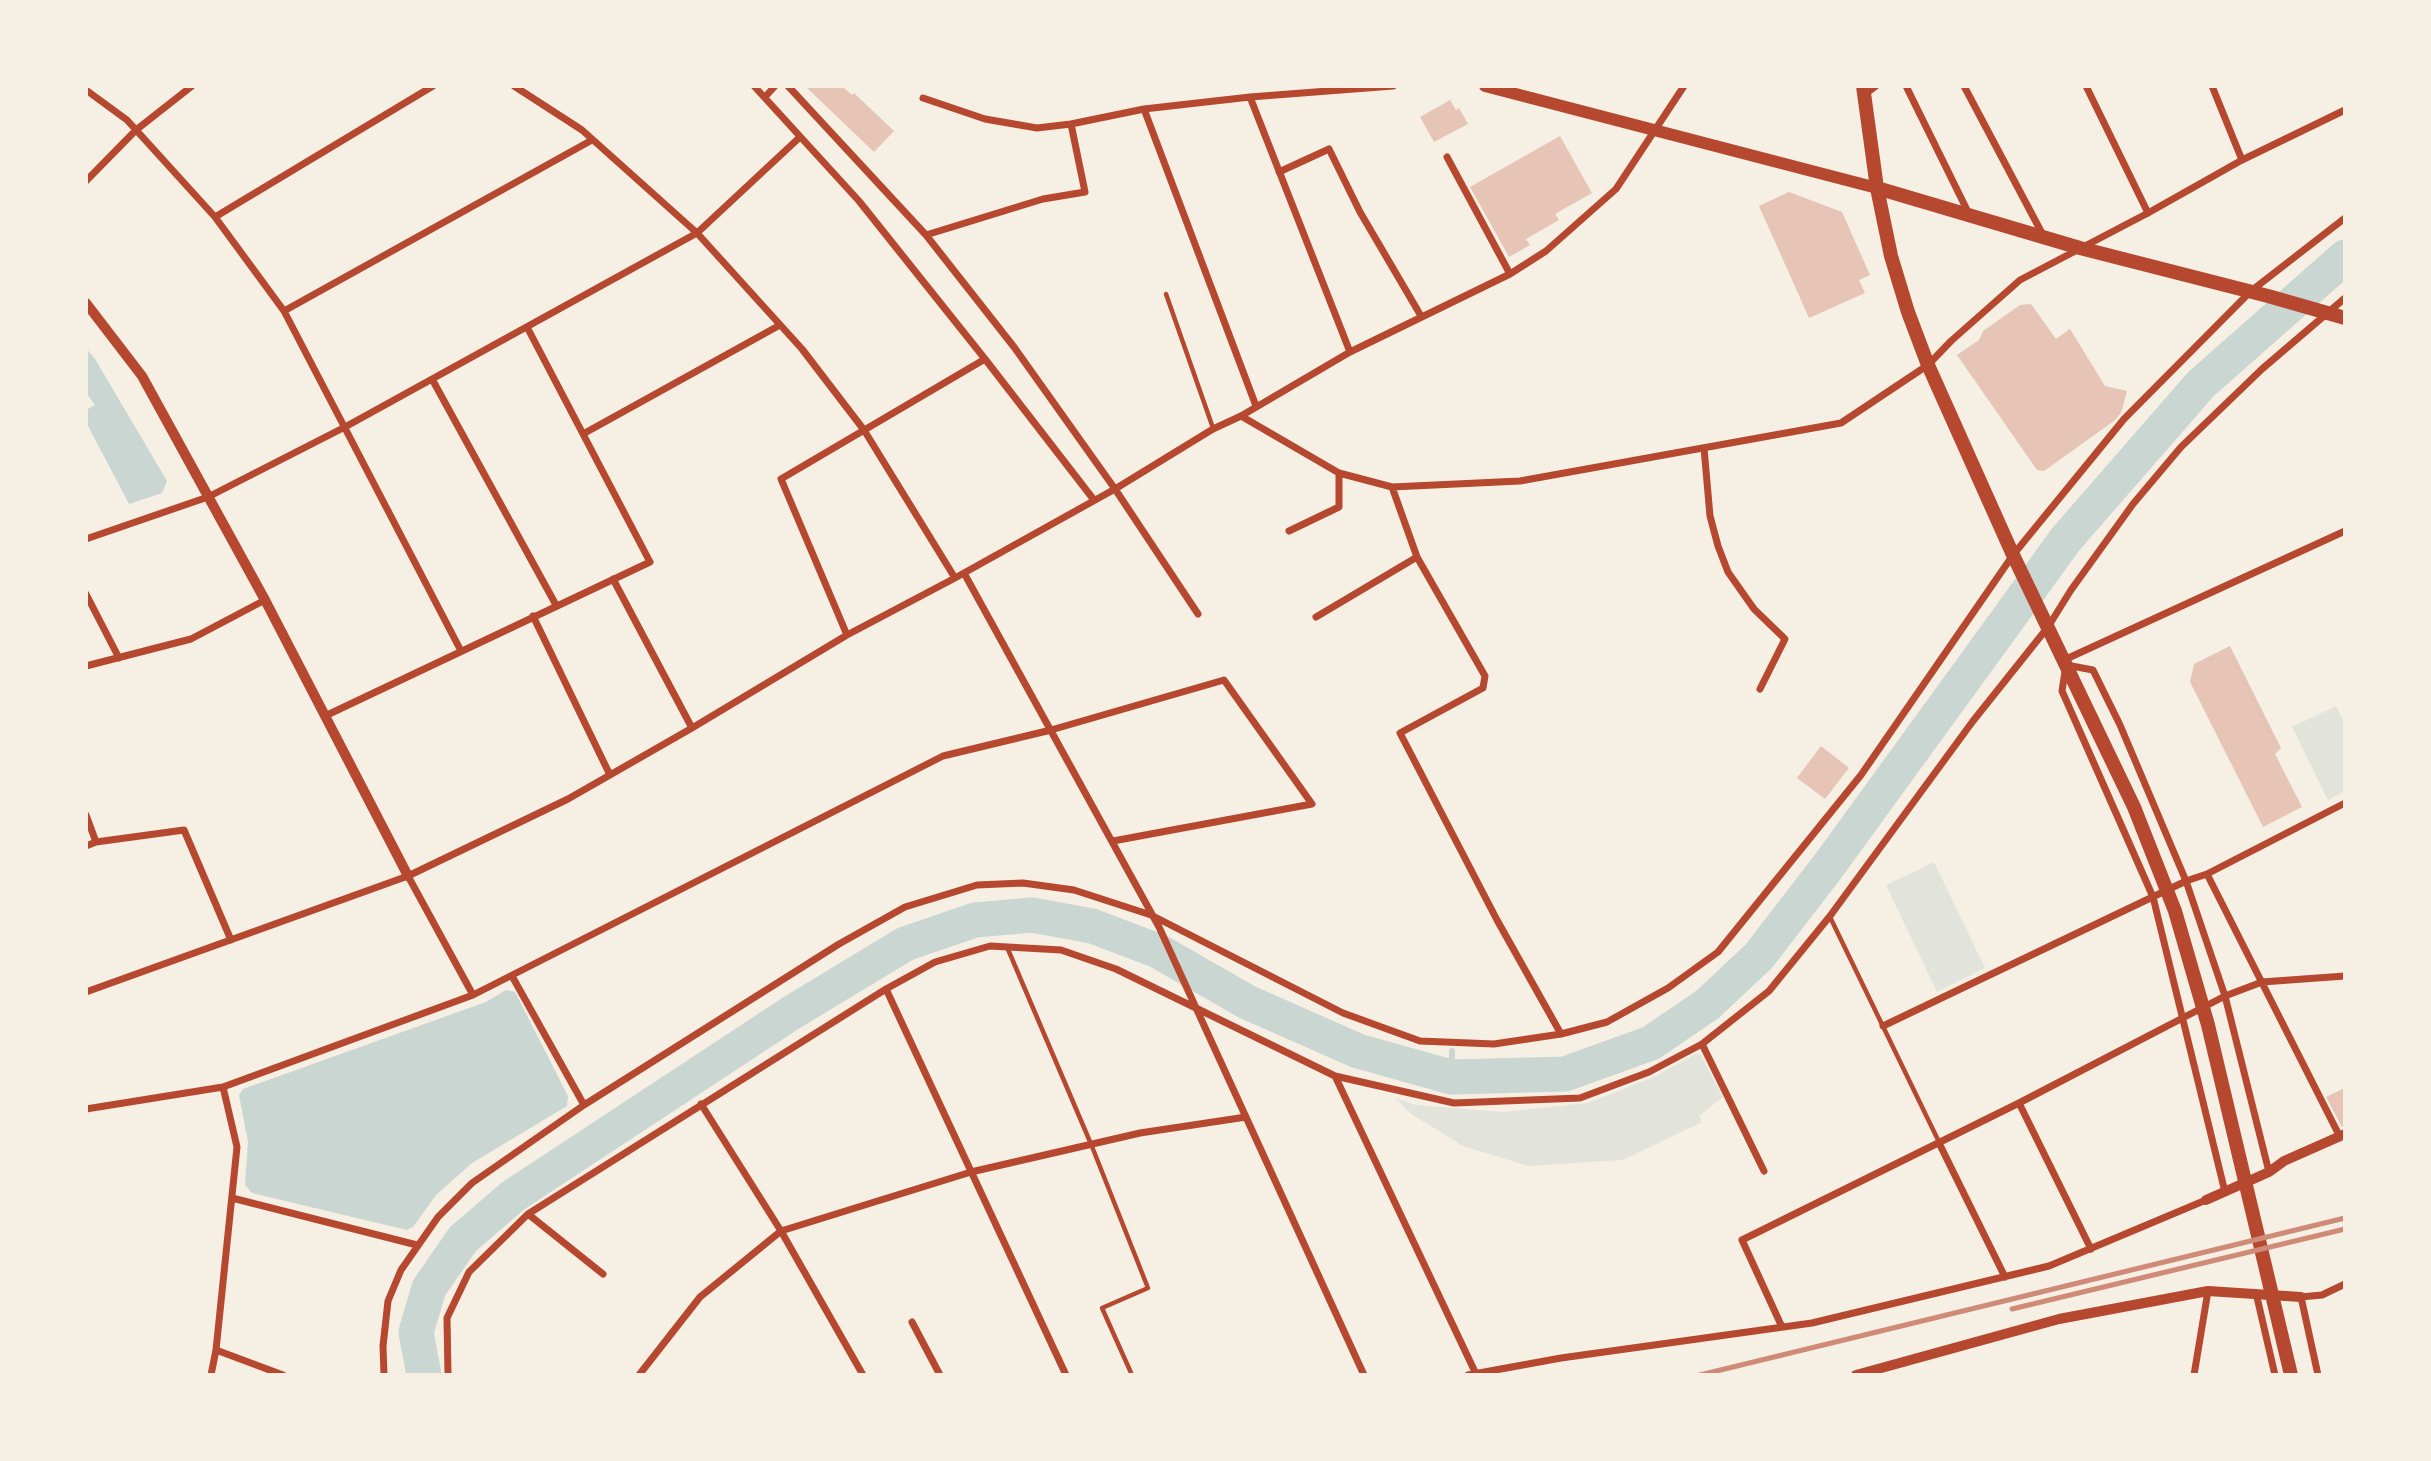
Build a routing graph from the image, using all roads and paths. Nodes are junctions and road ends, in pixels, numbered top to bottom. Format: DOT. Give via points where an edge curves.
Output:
graph roads {
  1 [pos="192,86"];
  2 [pos="433,86"];
  3 [pos="514,86"];
  4 [pos="754,86"];
  5 [pos="775,86"];
  6 [pos="788,86"];
  7 [pos="1392,86"];
  8 [pos="1485,86"];
  9 [pos="1684,86"];
  10 [pos="1877,86"];
  11 [pos="1906,86"];
  12 [pos="1964,86"];
  13 [pos="2087,86"];
  14 [pos="2212,86"];
  15 [pos="86,90"];
  16 [pos="1863,91"];
  17 [pos="765,97"];
  18 [pos="1250,97"];
  19 [pos="923,98"];
  20 [pos="1144,109"];
  21 [pos="2345,110"];
  22 [pos="1072,124"];
  23 [pos="136,130"];
  24 [pos="1656,130"];
  25 [pos="800,137"];
  26 [pos="593,140"];
  27 [pos="1447,157"];
  28 [pos="2242,160"];
  29 [pos="1279,172"];
  30 [pos="86,181"];
  31 [pos="1877,188"];
  32 [pos="2148,213"];
  33 [pos="1970,215"];
  34 [pos="215,217"];
  35 [pos="2345,218"];
  36 [pos="697,233"];
  37 [pos="926,235"];
  38 [pos="2045,237"];
  39 [pos="2080,248"];
  40 [pos="1510,274"];
  41 [pos="2251,291"];
  42 [pos="1166,294"];
  43 [pos="2345,298"];
  44 [pos="86,303"];
  45 [pos="284,311"];
  46 [pos="2328,313"];
  47 [pos="1421,316"];
  48 [pos="2345,318"];
  49 [pos="780,325"];
  50 [pos="527,327"];
  51 [pos="1350,352"];
  52 [pos="985,359"];
  53 [pos="1928,365"];
  54 [pos="432,379"];
  55 [pos="1256,406"];
  56 [pos="1241,416"];
  57 [pos="345,427"];
  58 [pos="1213,429"];
  59 [pos="864,430"];
  60 [pos="583,434"];
  61 [pos="1704,448"];
  62 [pos="1339,473"];
  63 [pos="1392,487"];
  64 [pos="1115,489"];
  65 [pos="208,497"];
  66 [pos="1094,500"];
  67 [pos="1289,531"];
  68 [pos="2345,531"];
  69 [pos="86,539"];
  70 [pos="2014,557"];
  71 [pos="1417,558"];
  72 [pos="964,573"];
  73 [pos="955,578"];
  74 [pos="613,579"];
  75 [pos="86,594"];
  76 [pos="265,600"];
  77 [pos="556,605"];
  78 [pos="1198,614"];
  79 [pos="533,616"];
  80 [pos="1317,617"];
  81 [pos="2046,623"];
  82 [pos="847,635"];
  83 [pos="461,651"];
  84 [pos="119,658"];
  85 [pos="2065,663"];
  86 [pos="86,666"];
  87 [pos="1760,689"];
  88 [pos="325,716"];
  89 [pos="692,729"];
  90 [pos="1051,730"];
  91 [pos="610,775"];
  92 [pos="2345,803"];
  93 [pos="86,815"];
  94 [pos="1113,841"];
  95 [pos="96,842"];
  96 [pos="86,846"];
  97 [pos="2207,874"];
  98 [pos="408,876"];
  99 [pos="2186,881"];
  100 [pos="2153,897"];
  101 [pos="1151,915"];
  102 [pos="1830,916"];
  103 [pos="231,940"];
  104 [pos="1007,946"];
  105 [pos="512,976"];
  106 [pos="2345,976"];
  107 [pos="2263,982"];
  108 [pos="886,989"];
  109 [pos="86,992"];
  110 [pos="473,995"];
  111 [pos="2225,996"];
  112 [pos="1196,1009"];
  113 [pos="2183,1018"];
  114 [pos="1883,1026"];
  115 [pos="1561,1034"];
  116 [pos="1702,1044"];
  117 [pos="1335,1076"];
  118 [pos="223,1087"];
  119 [pos="2019,1103"];
  120 [pos="701,1104"];
  121 [pos="584,1105"];
  122 [pos="86,1109"];
  123 [pos="1245,1117"];
  124 [pos="2342,1135"];
  125 [pos="1939,1143"];
  126 [pos="1091,1144"];
  127 [pos="1764,1171"];
  128 [pos="971,1172"];
  129 [pos="2269,1172"];
  130 [pos="2225,1192"];
  131 [pos="232,1198"];
  132 [pos="2206,1200"];
  133 [pos="528,1214"];
  134 [pos="781,1231"];
  135 [pos="418,1245"];
  136 [pos="2091,1249"];
  137 [pos="603,1274"];
  138 [pos="2005,1277"];
  139 [pos="2345,1284"];
  140 [pos="2208,1291"];
  141 [pos="2256,1293"];
  142 [pos="2301,1297"];
  143 [pos="912,1322"];
  144 [pos="1782,1327"];
  145 [pos="216,1350"];
  146 [pos="211,1375"];
  147 [pos="283,1375"];
  148 [pos="384,1375"];
  149 [pos="448,1375"];
  150 [pos="639,1375"];
  151 [pos="863,1375"];
  152 [pos="940,1375"];
  153 [pos="1066,1375"];
  154 [pos="1132,1375"];
  155 [pos="1364,1375"];
  156 [pos="1472,1375"];
  157 [pos="1856,1375"];
  158 [pos="2194,1375"];
  159 [pos="2275,1375"];
  160 [pos="2291,1375"];
  161 [pos="2318,1375"];
  1 -- 23 [label="street"];
  2 -- 34 [label="street"];
  3 -- 26 [label="street"];
  4 -- 17 [label="street"];
  5 -- 17 [label="street"];
  6 -- 37 [label="street"];
  7 -- 18 [label="street"];
  8 -- 24 [label="main road"];
  9 -- 24 [label="street"];
  10 -- 16 [label="street"];
  11 -- 33 [label="street"];
  12 -- 38 [label="street"];
  13 -- 32 [label="street"];
  14 -- 28 [label="street"];
  15 -- 23 [label="street"];
  16 -- 31 [label="main road"];
  17 -- 25 [label="street"];
  18 -- 20 [label="street"];
  18 -- 29 [label="street"];
  19 -- 22 [label="street" via="985,119 1037,128"];
  20 -- 22 [label="street"];
  20 -- 55 [label="street"];
  21 -- 28 [label="street"];
  22 -- 37 [label="street" via="1085,192 1043,199"];
  23 -- 30 [label="street"];
  23 -- 34 [label="street"];
  24 -- 31 [label="main road"];
  24 -- 40 [label="street" via="1616,188 1546,251"];
  25 -- 36 [label="street"];
  25 -- 52 [label="street" via="859,201"];
  26 -- 36 [label="street"];
  26 -- 45 [label="street"];
  27 -- 40 [label="street"];
  28 -- 32 [label="street"];
  29 -- 47 [label="street" via="1329,149"];
  29 -- 51 [label="street"];
  31 -- 33 [label="main road"];
  31 -- 53 [label="main road" via="1891,256"];
  32 -- 39 [label="street"];
  33 -- 38 [label="main road"];
  34 -- 45 [label="street"];
  35 -- 41 [label="street"];
  36 -- 49 [label="street"];
  36 -- 50 [label="street"];
  37 -- 64 [label="street" via="1014,347"];
  38 -- 39 [label="main road"];
  39 -- 41 [label="main road"];
  39 -- 53 [label="street" via="2020,281"];
  40 -- 47 [label="street"];
  41 -- 46 [label="main road"];
  41 -- 70 [label="street" via="2124,419"];
  42 -- 58 [label="lane"];
  43 -- 46 [label="street"];
  44 -- 65 [label="street" via="142,376"];
  45 -- 57 [label="street"];
  46 -- 48 [label="main road"];
  46 -- 81 [label="street" via="2181,447"];
  47 -- 51 [label="street"];
  49 -- 59 [label="street"];
  49 -- 60 [label="street"];
  50 -- 54 [label="street"];
  50 -- 60 [label="street"];
  51 -- 55 [label="street"];
  52 -- 59 [label="street"];
  52 -- 66 [label="street"];
  53 -- 61 [label="street" via="1841,423"];
  53 -- 70 [label="main road"];
  54 -- 57 [label="street"];
  54 -- 77 [label="street"];
  55 -- 56 [label="street"];
  56 -- 58 [label="street"];
  56 -- 62 [label="street"];
  57 -- 65 [label="street"];
  57 -- 83 [label="street"];
  58 -- 64 [label="street"];
  59 -- 73 [label="street"];
  59 -- 82 [label="street" via="781,479"];
  60 -- 74 [label="street" via="650,562"];
  61 -- 63 [label="street" via="1521,481"];
  61 -- 87 [label="street" via="1710,516 1728,572 1754,609 1785,639"];
  62 -- 63 [label="street"];
  62 -- 67 [label="street" via="1339,507"];
  63 -- 71 [label="street"];
  64 -- 66 [label="street"];
  64 -- 78 [label="street"];
  65 -- 69 [label="street"];
  65 -- 76 [label="street"];
  66 -- 72 [label="street"];
  68 -- 85 [label="street"];
  70 -- 81 [label="main road"];
  70 -- 115 [label="street" via="1861,775 1718,952 1668,988 1607,1022"];
  71 -- 80 [label="street"];
  71 -- 115 [label="street" via="1485,676 1483,688 1400,733"];
  72 -- 73 [label="street"];
  72 -- 90 [label="street"];
  73 -- 82 [label="street"];
  74 -- 77 [label="street"];
  74 -- 89 [label="street"];
  75 -- 84 [label="street"];
  76 -- 84 [label="street" via="191,639"];
  76 -- 88 [label="street"];
  77 -- 79 [label="street"];
  79 -- 83 [label="street"];
  79 -- 91 [label="street"];
  81 -- 85 [label="main road"];
  81 -- 102 [label="street"];
  82 -- 89 [label="street"];
  83 -- 88 [label="street"];
  84 -- 86 [label="street"];
  85 -- 99 [label="street" via="2093,670"];
  85 -- 100 [label="street" via="2062,691"];
  85 -- 160 [label="main road" via="2133,807 2175,911 2208,1025"];
  88 -- 98 [label="street"];
  89 -- 91 [label="street"];
  90 -- 94 [label="street"];
  90 -- 94 [label="street" via="1224,680 1312,804"];
  90 -- 105 [label="street" via="943,757"];
  91 -- 98 [label="street"];
  92 -- 97 [label="street"];
  93 -- 95 [label="street"];
  94 -- 101 [label="street"];
  95 -- 96 [label="street"];
  95 -- 103 [label="street" via="184,830"];
  97 -- 99 [label="street"];
  97 -- 107 [label="street"];
  98 -- 103 [label="street"];
  98 -- 110 [label="street"];
  99 -- 100 [label="street"];
  99 -- 111 [label="street"];
  100 -- 113 [label="street"];
  100 -- 114 [label="street"];
  101 -- 112 [label="street"];
  101 -- 115 [label="street" via="1343,1013 1420,1041 1494,1044"];
  101 -- 121 [label="street" via="1074,890 1023,883 977,885 905,907"];
  102 -- 114 [label="lane"];
  102 -- 116 [label="street" via="1769,991"];
  103 -- 109 [label="street"];
  104 -- 108 [label="street" via="990,946 935,962"];
  104 -- 112 [label="street" via="1072,954 1116,969"];
  104 -- 126 [label="lane"];
  105 -- 110 [label="street"];
  105 -- 121 [label="street"];
  106 -- 107 [label="street"];
  107 -- 111 [label="street"];
  107 -- 124 [label="street"];
  108 -- 120 [label="street"];
  108 -- 128 [label="street"];
  110 -- 118 [label="street"];
  111 -- 113 [label="street"];
  111 -- 129 [label="street"];
  112 -- 117 [label="street"];
  112 -- 123 [label="street"];
  113 -- 119 [label="street"];
  113 -- 130 [label="street"];
  114 -- 125 [label="lane"];
  116 -- 117 [label="street" via="1649,1072 1580,1098 1454,1103"];
  116 -- 127 [label="street"];
  117 -- 156 [label="street"];
  118 -- 122 [label="street"];
  118 -- 131 [label="street" via="237,1147"];
  119 -- 125 [label="street"];
  119 -- 136 [label="street"];
  120 -- 133 [label="street"];
  120 -- 134 [label="street"];
  121 -- 135 [label="street" via="472,1182"];
  123 -- 126 [label="street"];
  123 -- 155 [label="street"];
  124 -- 129 [label="street"];
  125 -- 138 [label="street"];
  125 -- 144 [label="street" via="1742,1240"];
  126 -- 128 [label="street"];
  126 -- 154 [label="lane" via="1148,1288 1102,1308"];
  128 -- 134 [label="street"];
  128 -- 153 [label="street"];
  129 -- 130 [label="street"];
  130 -- 132 [label="street"];
  131 -- 135 [label="street"];
  131 -- 145 [label="street"];
  132 -- 136 [label="street"];
  133 -- 137 [label="street"];
  133 -- 149 [label="street" via="469,1272 447,1318"];
  134 -- 150 [label="street" via="700,1297"];
  134 -- 151 [label="street"];
  135 -- 148 [label="street" via="388,1301"];
  136 -- 138 [label="street"];
  138 -- 144 [label="street"];
  139 -- 142 [label="street" via="2322,1295"];
  140 -- 141 [label="street"];
  140 -- 157 [label="street" via="2059,1319"];
  140 -- 158 [label="street"];
  141 -- 142 [label="street"];
  141 -- 159 [label="street"];
  142 -- 161 [label="street"];
  143 -- 152 [label="street"];
  144 -- 156 [label="street"];
  145 -- 146 [label="street"];
  145 -- 147 [label="street"];
}
